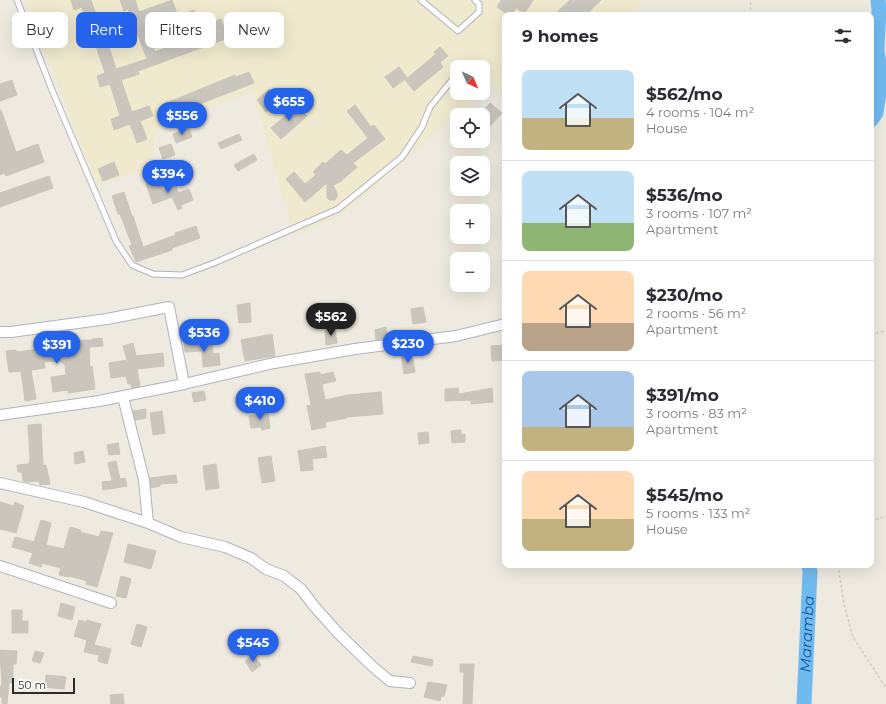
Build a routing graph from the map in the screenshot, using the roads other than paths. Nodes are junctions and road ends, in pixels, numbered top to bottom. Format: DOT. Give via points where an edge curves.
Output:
graph roads {
  1 [pos="17,0"];
  2 [pos="422,0"];
  3 [pos="475,0"];
  4 [pos="450,83"];
  5 [pos="502,325"];
  6 [pos="0,332"];
  7 [pos="184,384"];
  8 [pos="124,397"];
  9 [pos="0,415"];
  10 [pos="0,483"];
  11 [pos="148,523"];
  12 [pos="0,566"];
  13 [pos="111,603"];
  14 [pos="410,683"];
  1 -- 4 [label="lane" via="116,241 132,265 153,274 182,275 338,209 402,157 422,127 430,107"];
  2 -- 3 [label="lane" via="458,31 480,12 479,4"];
  5 -- 7 [label="street" via="456,336 274,363"];
  6 -- 7 [label="street" via="107,319 169,307"];
  7 -- 8 [label="street"];
  8 -- 9 [label="street"];
  8 -- 11 [label="street" via="144,480"];
  10 -- 11 [label="street" via="84,502"];
  11 -- 14 [label="street" via="181,537 225,547 284,576 301,589 372,666 390,681"];
  12 -- 13 [label="street"];
}
